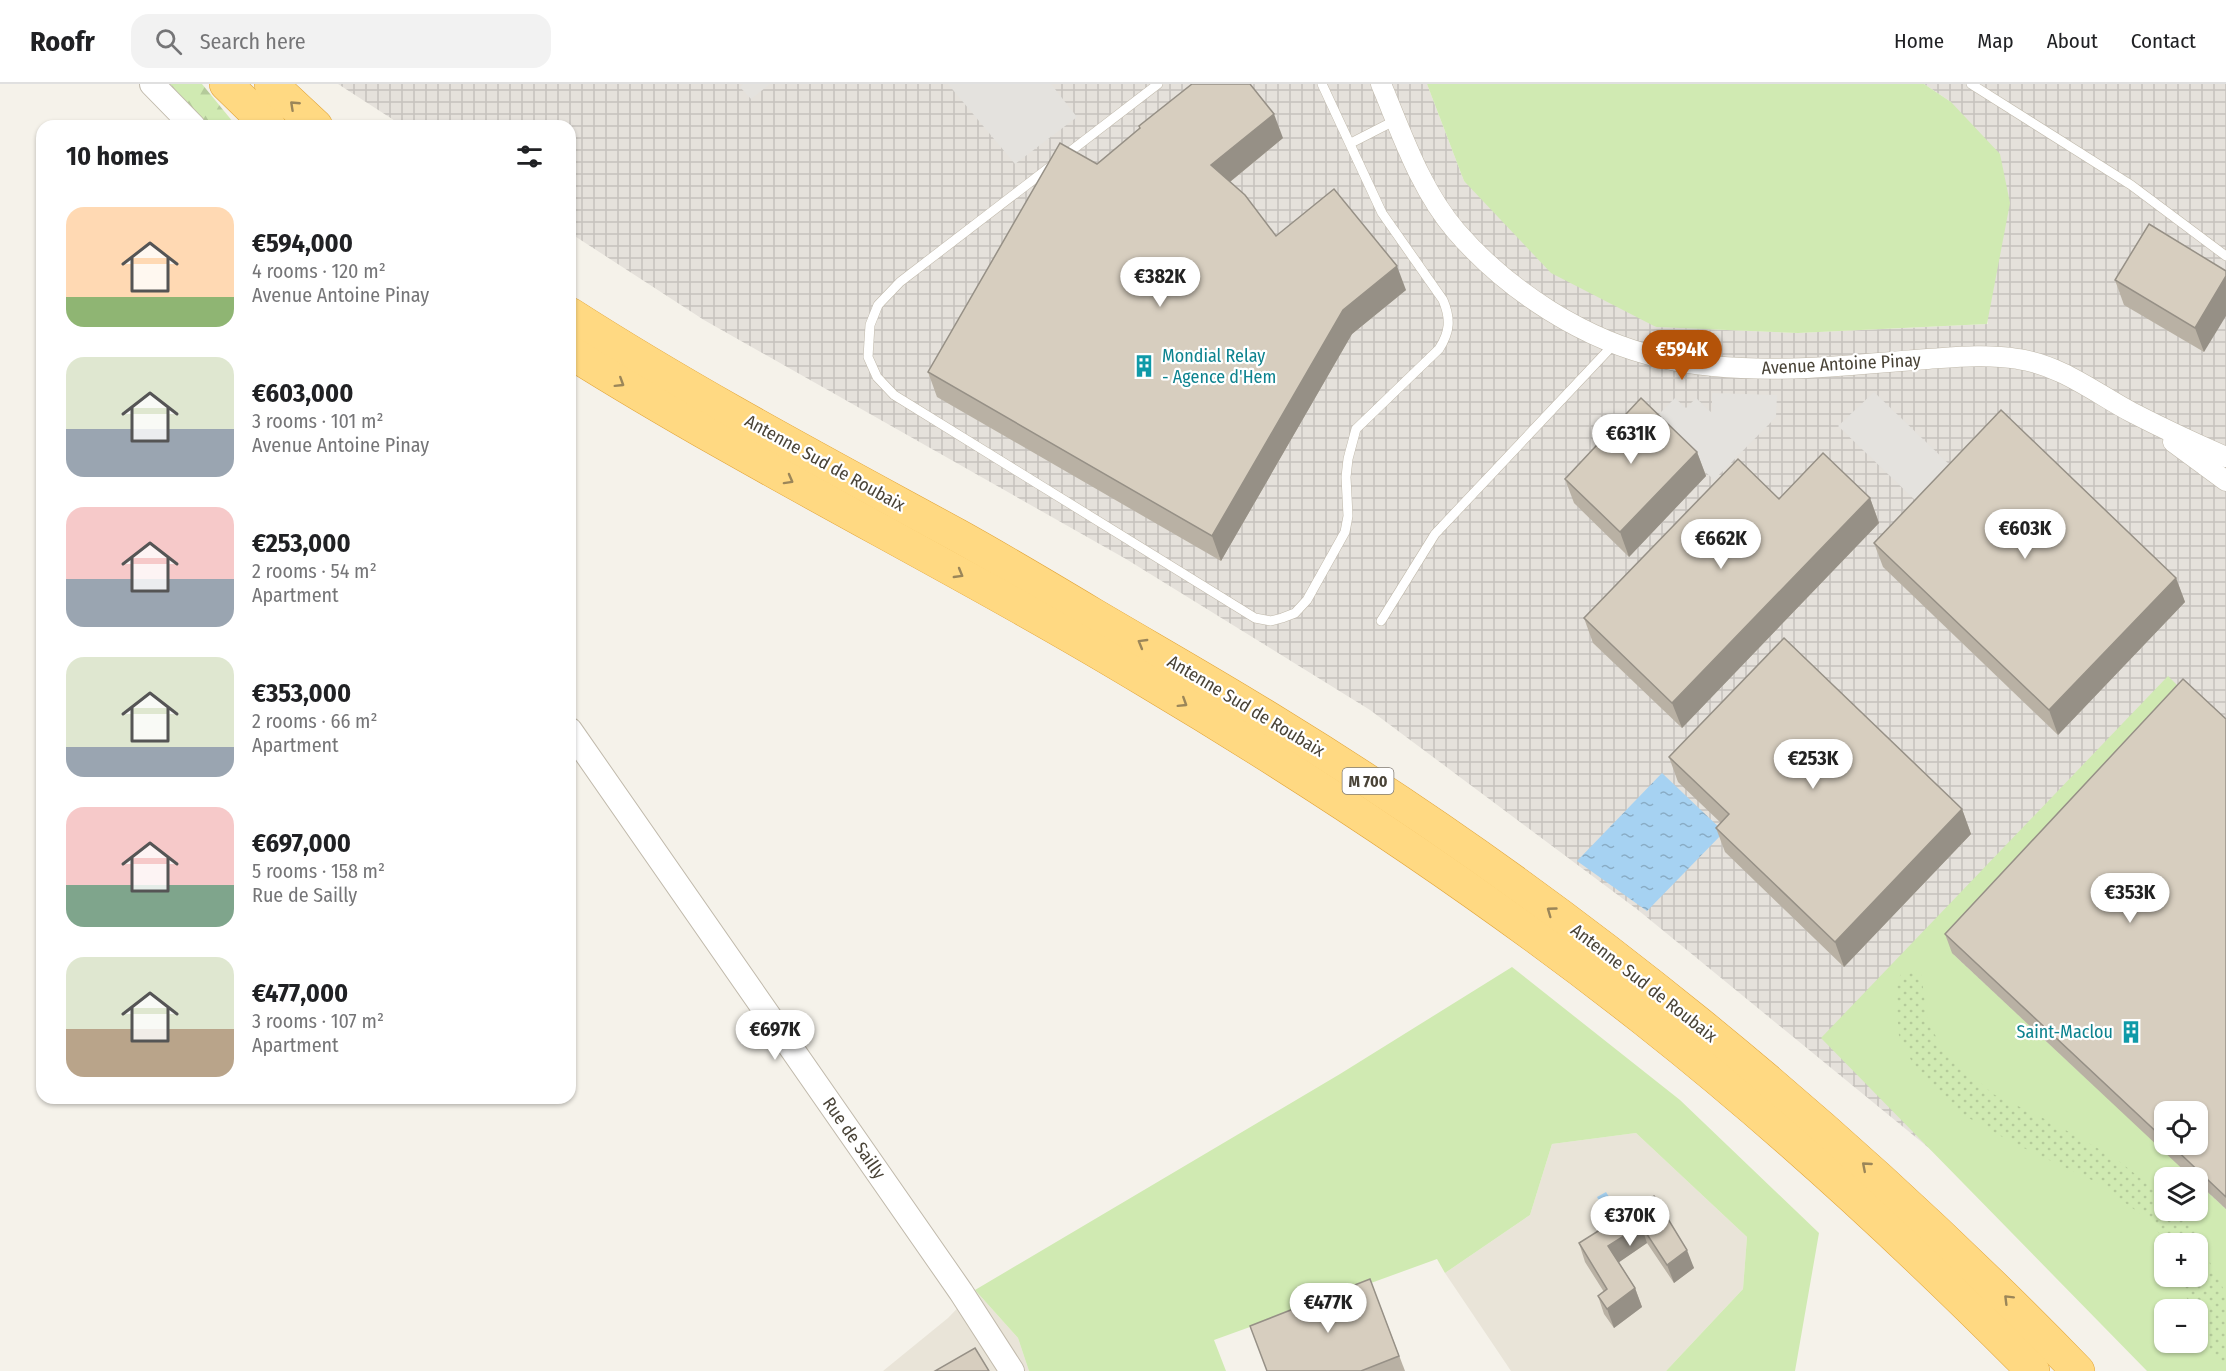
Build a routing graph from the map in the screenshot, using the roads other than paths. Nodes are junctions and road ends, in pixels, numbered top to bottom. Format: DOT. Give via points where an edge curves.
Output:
graph roads {
  1 [pos="152,84"];
  2 [pos="226,84"];
  3 [pos="272,84"];
  4 [pos="1158,84"];
  5 [pos="1322,84"];
  6 [pos="1381,84"];
  7 [pos="1971,84"];
  8 [pos="187,120"];
  9 [pos="263,120"];
  10 [pos="310,120"];
  11 [pos="1396,120"];
  12 [pos="1351,143"];
  13 [pos="2226,256"];
  14 [pos="576,319"];
  15 [pos="1615,343"];
  16 [pos="576,356"];
  17 [pos="2132,412"];
  18 [pos="2226,457"];
  19 [pos="2226,481"];
  20 [pos="1381,621"];
  21 [pos="576,739"];
  22 [pos="2044,1336"];
  23 [pos="1012,1371"];
  24 [pos="2033,1371"];
  25 [pos="2078,1371"];
  26 [pos="2095,1371"];
  1 -- 8 [label="street"];
  2 -- 9 [label="highway"];
  10 -- 3 [label="highway, one-way"];
  4 -- 12 [label="lane" via="900,282 878,305 870,325 868,357 877,377 894,395 1255,618 1271,621 1295,613 1308,600 1345,532 1346,477 1356,429 1439,349 1449,325 1443,300 1382,213"];
  5 -- 12 [label="lane"];
  6 -- 11 [label="street, Avenue Antoine Pinay"];
  7 -- 13 [label="lane" via="2131,186"];
  11 -- 12 [label="lane"];
  11 -- 15 [label="street, Avenue Antoine Pinay" via="1413,162 1440,208 1480,255 1529,296"];
  22 -- 14 [label="highway, Antenne Sud de Roubaix / M 700, one-way" via="1905,1201 1719,1041 1555,913 1426,820 1161,654 960,537 691,389"];
  15 -- 17 [label="street, Avenue Antoine Pinay" via="1686,363 1767,369 1945,358 2015,358 2069,376"];
  15 -- 20 [label="lane" via="1436,534"];
  16 -- 24 [label="highway, Antenne Sud de Roubaix / M 700, one-way" via="707,434 1145,680 1398,840 1672,1042 1863,1206"];
  17 -- 18 [label="street, Avenue Antoine Pinay"];
  17 -- 19 [label="street, Avenue Antoine Pinay"];
  21 -- 23 [label="street, Rue de Sailly"];
  22 -- 25 [label="highway, Antenne Sud de Roubaix / M 700"];
  22 -- 26 [label="highway"];
}
